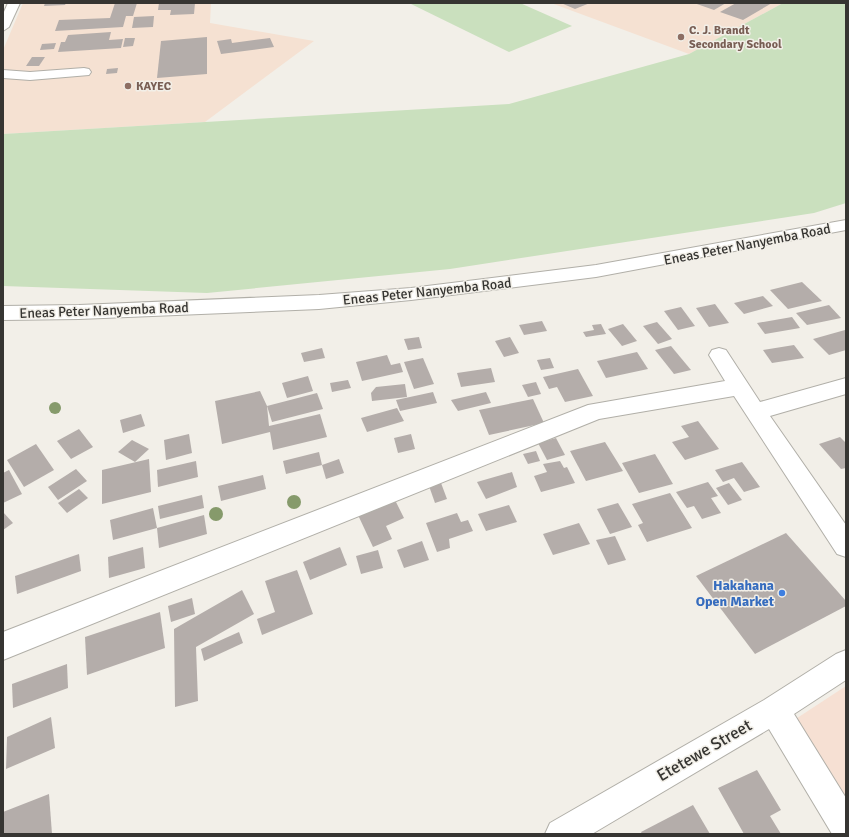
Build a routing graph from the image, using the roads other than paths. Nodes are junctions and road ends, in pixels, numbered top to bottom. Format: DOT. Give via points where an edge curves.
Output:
graph roads {
  1 [pos="14,3"];
  2 [pos="3,27"];
  3 [pos="84,72"];
  4 [pos="3,74"];
  5 [pos="846,225"];
  6 [pos="3,313"];
  7 [pos="719,355"];
  8 [pos="846,386"];
  9 [pos="739,387"];
  10 [pos="755,412"];
  11 [pos="846,546"];
  12 [pos="3,646"];
  13 [pos="846,664"];
  14 [pos="774,710"];
  15 [pos="846,827"];
  16 [pos="561,834"];
  1 -- 2 [label="main road"];
  3 -- 4 [label="main road" via="30,76"];
  5 -- 6 [label="main road, Eneas Peter Nanyemba Road" via="611,269 411,294 319,302"];
  7 -- 9 [label="main road"];
  8 -- 10 [label="main road"];
  9 -- 10 [label="main road"];
  9 -- 12 [label="main road" via="596,411"];
  10 -- 11 [label="main road"];
  13 -- 14 [label="main road, Etetewe Street"];
  14 -- 15 [label="main road"];
  14 -- 16 [label="main road, Etetewe Street"];
}
